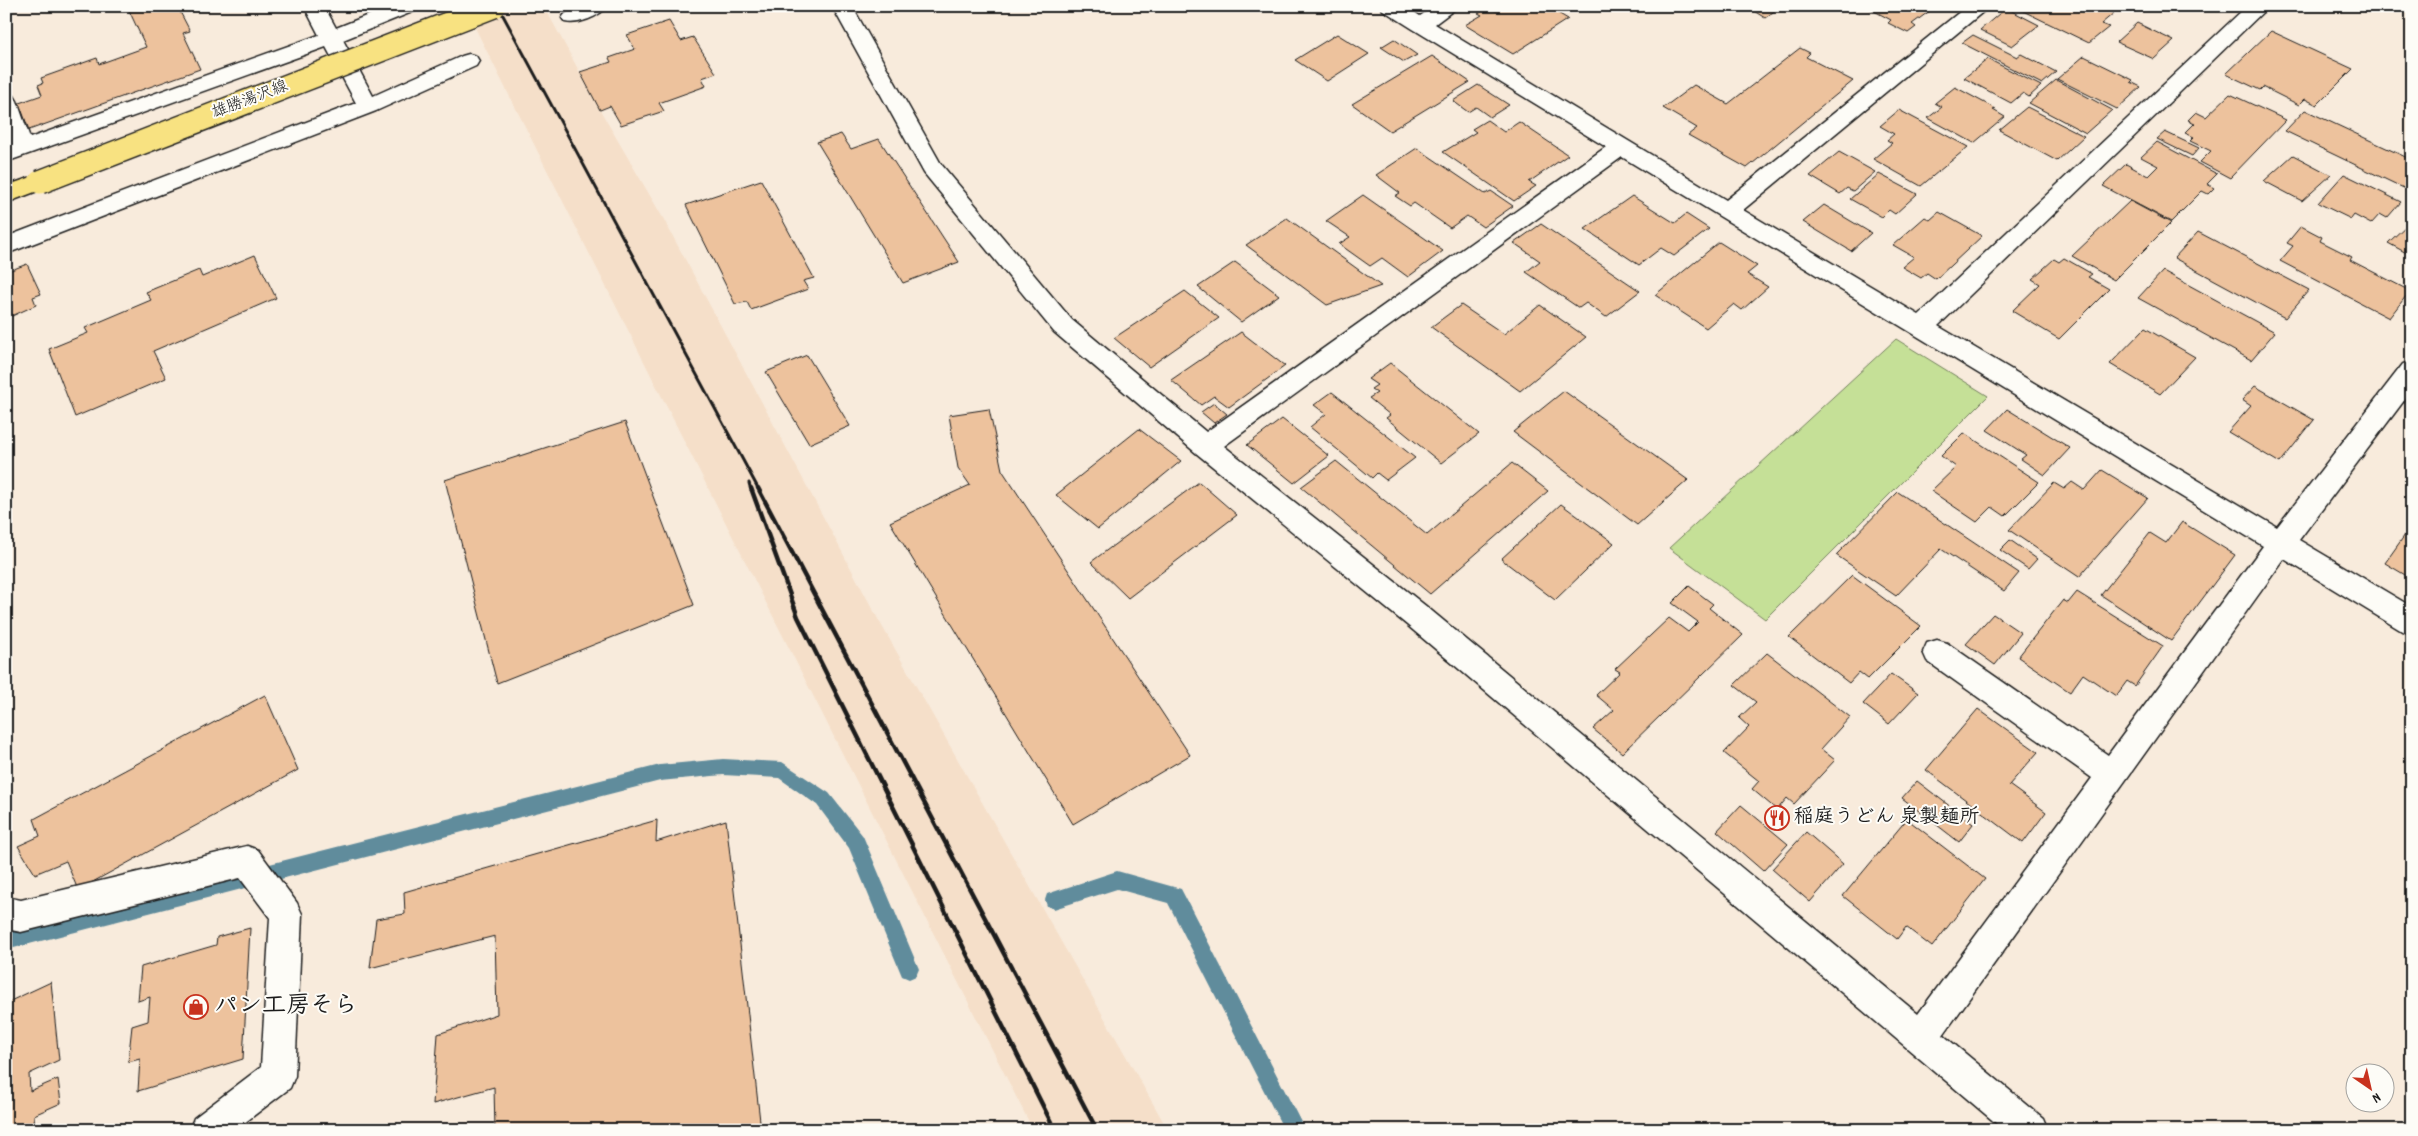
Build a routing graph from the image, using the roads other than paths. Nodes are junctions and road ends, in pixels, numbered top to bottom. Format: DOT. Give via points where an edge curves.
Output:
graph roads {
  1 [pos="314,6"];
  2 [pos="410,6"];
  3 [pos="494,6"];
  4 [pos="597,6"];
  5 [pos="842,6"];
  6 [pos="1390,6"];
  7 [pos="1450,6"];
  8 [pos="1980,6"];
  9 [pos="2259,6"];
  10 [pos="572,18"];
  11 [pos="1420,25"];
  12 [pos="330,38"];
  13 [pos="470,61"];
  14 [pos="6,101"];
  15 [pos="368,106"];
  16 [pos="1622,146"];
  17 [pos="15,152"];
  18 [pos="6,195"];
  19 [pos="1726,211"];
  20 [pos="6,246"];
  21 [pos="1921,328"];
  22 [pos="2412,371"];
  23 [pos="1205,446"];
  24 [pos="2280,544"];
  25 [pos="2412,622"];
  26 [pos="1936,652"];
  27 [pos="2112,775"];
  28 [pos="6,913"];
  29 [pos="1921,1037"];
  30 [pos="206,1130"];
  31 [pos="2032,1130"];
  1 -- 12 [label="street"];
  2 -- 12 [label="street"];
  3 -- 18 [label="main road, 雄勝湯沢線, bridge"];
  4 -- 10 [label="street"];
  5 -- 23 [label="street" via="932,168 1063,326"];
  6 -- 11 [label="street"];
  7 -- 11 [label="street"];
  8 -- 19 [label="street"];
  9 -- 21 [label="street"];
  11 -- 16 [label="street"];
  12 -- 15 [label="street"];
  12 -- 17 [label="street"];
  13 -- 15 [label="street"];
  14 -- 17 [label="street"];
  15 -- 20 [label="street"];
  16 -- 19 [label="street"];
  16 -- 23 [label="street"];
  19 -- 21 [label="street"];
  21 -- 24 [label="street"];
  22 -- 24 [label="street"];
  23 -- 29 [label="street" via="1416,616"];
  24 -- 25 [label="street"];
  24 -- 27 [label="street"];
  26 -- 27 [label="street"];
  27 -- 29 [label="street"];
  28 -- 30 [label="street" via="21,916 247,861 286,914 278,1076"];
  29 -- 31 [label="street"];
}
